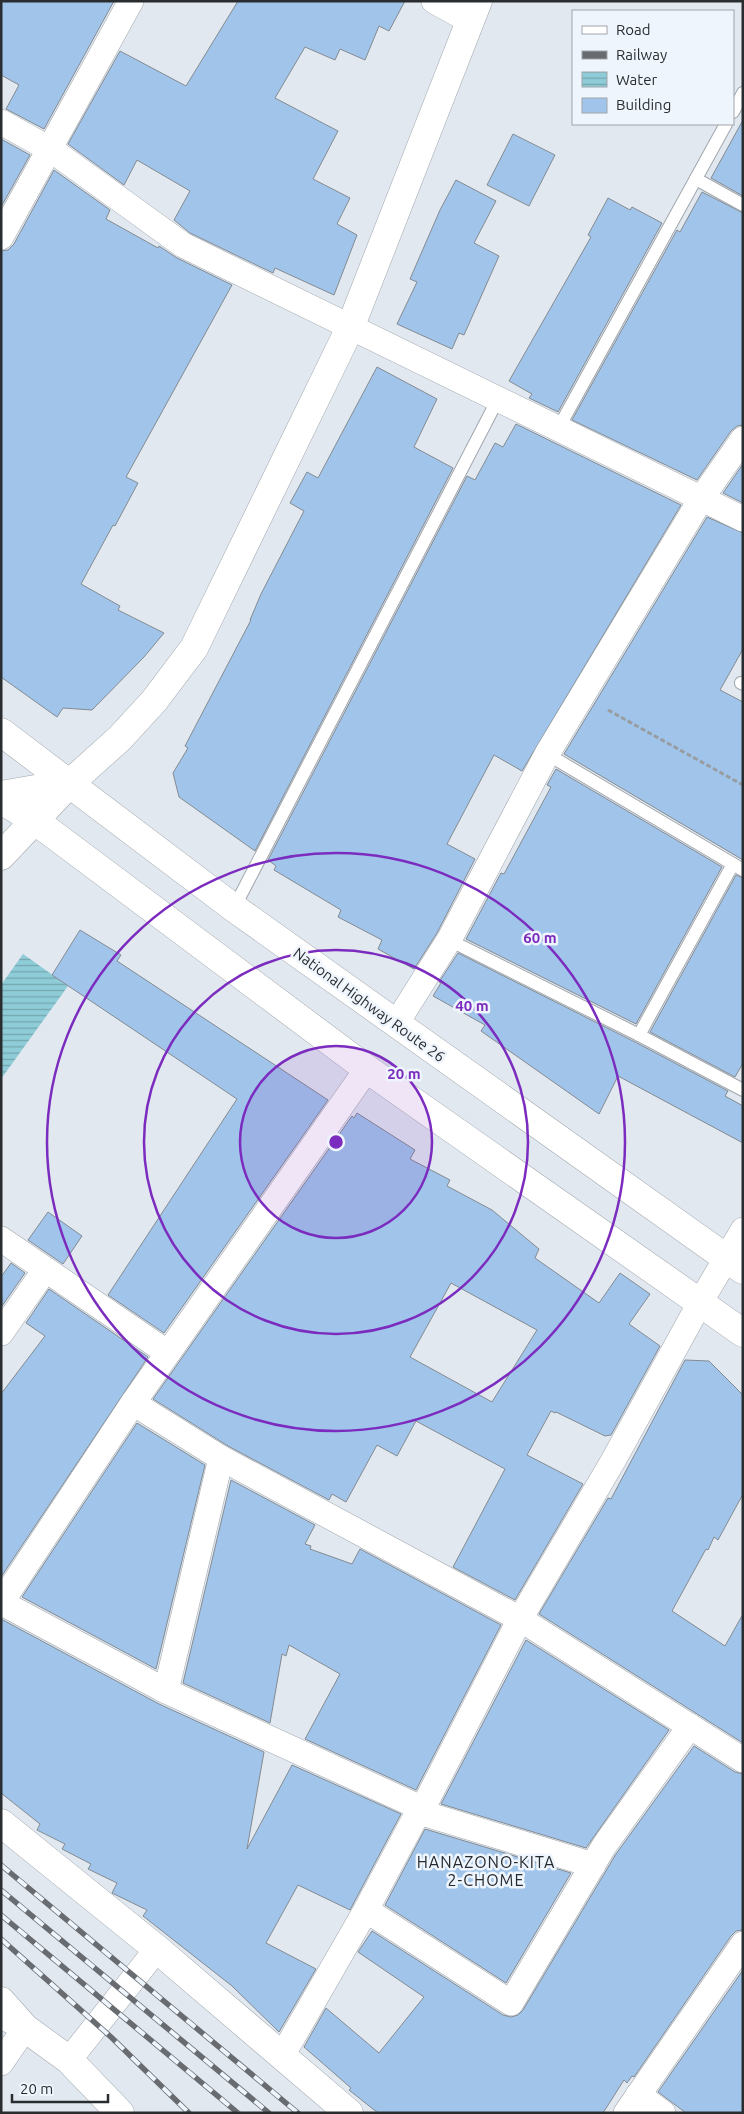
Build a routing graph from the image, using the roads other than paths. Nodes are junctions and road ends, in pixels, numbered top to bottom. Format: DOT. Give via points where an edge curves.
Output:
graph roads {
  1 [pos="131,1"];
  2 [pos="434,1"];
  3 [pos="474,11"];
  4 [pos="743,93"];
  5 [pos="734,110"];
  6 [pos="1,122"];
  7 [pos="725,125"];
  8 [pos="49,148"];
  9 [pos="696,179"];
  10 [pos="743,205"];
  11 [pos="1,237"];
  12 [pos="350,328"];
  13 [pos="498,399"];
  14 [pos="558,429"];
  15 [pos="743,440"];
  16 [pos="701,498"];
  17 [pos="743,519"];
  18 [pos="1,732"];
  19 [pos="547,754"];
  20 [pos="70,783"];
  21 [pos="1,795"];
  22 [pos="1,800"];
  23 [pos="34,820"];
  24 [pos="1,856"];
  25 [pos="738,867"];
  26 [pos="234,908"];
  27 [pos="449,940"];
  28 [pos="396,1024"];
  29 [pos="639,1035"];
  30 [pos="367,1069"];
  31 [pos="743,1090"];
  32 [pos="743,1230"];
  33 [pos="1,1239"];
  34 [pos="734,1264"];
  35 [pos="45,1270"];
  36 [pos="701,1302"];
  37 [pos="1,1332"];
  38 [pos="743,1332"];
  39 [pos="168,1353"];
  40 [pos="133,1403"];
  41 [pos="222,1458"];
  42 [pos="2,1603"];
  43 [pos="520,1619"];
  44 [pos="166,1691"];
  45 [pos="690,1726"];
  46 [pos="743,1760"];
  47 [pos="420,1810"];
  48 [pos="1,1823"];
  49 [pos="593,1865"];
  50 [pos="366,1910"];
  51 [pos="743,1944"];
  52 [pos="157,1950"];
  53 [pos="1,2001"];
  54 [pos="13,2022"];
  55 [pos="282,2056"];
  56 [pos="69,2060"];
  57 [pos="1,2063"];
  58 [pos="632,2104"];
  59 [pos="120,2113"];
  60 [pos="349,2113"];
  61 [pos="663,2113"];
  1 -- 8 [label="street"];
  2 -- 3 [label="street"];
  3 -- 12 [label="main road"];
  4 -- 5 [label="lane"];
  6 -- 8 [label="street"];
  7 -- 9 [label="lane"];
  8 -- 11 [label="street"];
  8 -- 12 [label="street" via="183,245"];
  9 -- 10 [label="lane"];
  9 -- 14 [label="lane"];
  12 -- 13 [label="street"];
  12 -- 20 [label="main road" via="194,648 120,738"];
  13 -- 14 [label="street"];
  13 -- 26 [label="lane"];
  14 -- 16 [label="street"];
  15 -- 16 [label="street"];
  16 -- 17 [label="street"];
  16 -- 19 [label="street"];
  18 -- 20 [label="main road, National Highway Route 26"];
  19 -- 25 [label="lane"];
  19 -- 27 [label="street"];
  20 -- 21 [label="main road"];
  20 -- 23 [label="main road"];
  20 -- 26 [label="main road, National Highway Route 26"];
  22 -- 23 [label="main road"];
  23 -- 24 [label="main road"];
  23 -- 30 [label="main road"];
  25 -- 29 [label="lane"];
  26 -- 28 [label="main road, National Highway Route 26"];
  27 -- 28 [label="street"];
  27 -- 29 [label="lane"];
  28 -- 34 [label="main road, National Highway Route 26"];
  29 -- 31 [label="lane"];
  30 -- 36 [label="main road"];
  30 -- 39 [label="street"];
  32 -- 34 [label="street"];
  33 -- 35 [label="street"];
  34 -- 36 [label="street"];
  35 -- 37 [label="street"];
  35 -- 39 [label="street"];
  36 -- 38 [label="main road"];
  36 -- 43 [label="street"];
  39 -- 40 [label="street"];
  40 -- 41 [label="street"];
  40 -- 42 [label="street"];
  41 -- 43 [label="street"];
  41 -- 44 [label="street"];
  42 -- 44 [label="street"];
  43 -- 45 [label="street"];
  43 -- 47 [label="street"];
  44 -- 47 [label="street"];
  45 -- 46 [label="street"];
  45 -- 49 [label="street"];
  47 -- 49 [label="street"];
  47 -- 50 [label="street"];
  48 -- 52 [label="main road"];
  49 -- 50 [label="street" via="511,2002"];
  50 -- 55 [label="street"];
  51 -- 58 [label="street"];
  52 -- 55 [label="main road"];
  52 -- 56 [label="street"];
  53 -- 54 [label="main road"];
  54 -- 56 [label="main road"];
  54 -- 57 [label="street"];
  55 -- 60 [label="main road"];
  56 -- 59 [label="main road"];
  58 -- 61 [label="street"];
}
